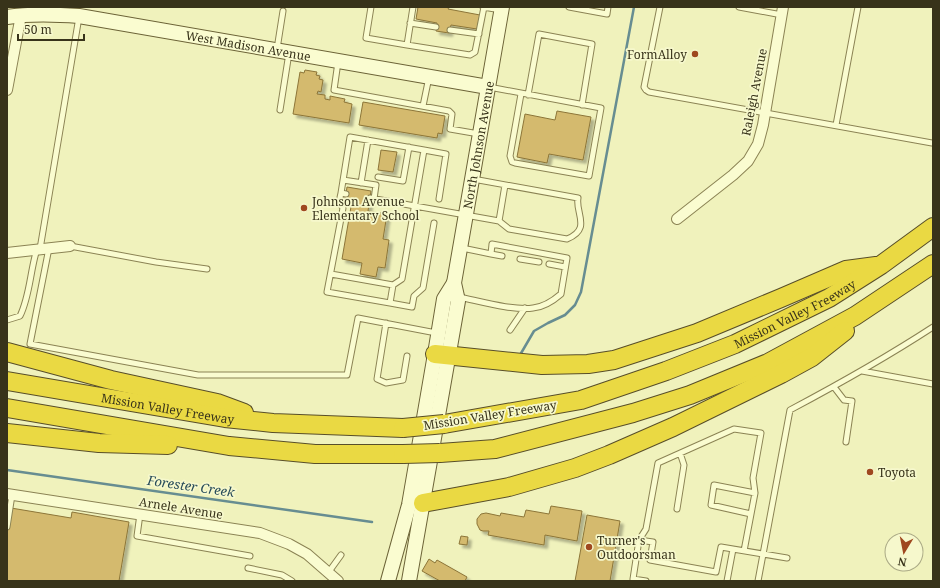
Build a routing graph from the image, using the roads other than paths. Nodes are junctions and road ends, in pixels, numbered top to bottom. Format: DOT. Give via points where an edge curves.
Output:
graph roads {
  1 [pos="371,7"];
  2 [pos="413,7"];
  3 [pos="483,7"];
  4 [pos="569,7"];
  5 [pos="608,7"];
  6 [pos="660,7"];
  7 [pos="739,7"];
  8 [pos="858,7"];
  9 [pos="502,9"];
  10 [pos="283,11"];
  11 [pos="783,11"];
  12 [pos="12,15"];
  13 [pos="79,16"];
  14 [pos="410,23"];
  15 [pos="436,27"];
  16 [pos="450,30"];
  17 [pos="479,34"];
  18 [pos="406,45"];
  19 [pos="283,51"];
  20 [pos="338,61"];
  21 [pos="429,76"];
  22 [pos="488,87"];
  23 [pos="7,90"];
  24 [pos="521,94"];
  25 [pos="528,95"];
  26 [pos="582,105"];
  27 [pos="424,106"];
  28 [pos="280,110"];
  29 [pos="765,112"];
  30 [pos="836,125"];
  31 [pos="480,134"];
  32 [pos="368,140"];
  33 [pos="932,143"];
  34 [pos="409,147"];
  35 [pos="424,150"];
  36 [pos="378,177"];
  37 [pos="472,179"];
  38 [pos="343,180"];
  39 [pos="361,183"];
  40 [pos="505,185"];
  41 [pos="439,199"];
  42 [pos="415,206"];
  43 [pos="466,215"];
  44 [pos="677,219"];
  45 [pos="499,221"];
  46 [pos="434,223"];
  47 [pos="933,227"];
  48 [pos="70,246"];
  49 [pos="460,248"];
  50 [pos="42,249"];
  51 [pos="7,252"];
  52 [pos="491,254"];
  53 [pos="502,256"];
  54 [pos="520,259"];
  55 [pos="539,262"];
  56 [pos="549,264"];
  57 [pos="933,264"];
  58 [pos="881,265"];
  59 [pos="565,267"];
  60 [pos="207,269"];
  61 [pos="330,274"];
  62 [pos="454,283"];
  63 [pos="392,285"];
  64 [pos="900,287"];
  65 [pos="456,297"];
  66 [pos="390,303"];
  67 [pos="525,308"];
  68 [pos="7,320"];
  69 [pos="386,323"];
  70 [pos="933,327"];
  71 [pos="510,330"];
  72 [pos="439,332"];
  73 [pos="7,352"];
  74 [pos="442,355"];
  75 [pos="406,356"];
  76 [pos="862,371"];
  77 [pos="7,374"];
  78 [pos="7,381"];
  79 [pos="933,384"];
  80 [pos="834,387"];
  81 [pos="90,396"];
  82 [pos="7,408"];
  83 [pos="273,423"];
  84 [pos="7,433"];
  85 [pos="846,442"];
  86 [pos="229,446"];
  87 [pos="680,453"];
  88 [pos="755,493"];
  89 [pos="10,494"];
  90 [pos="423,503"];
  91 [pos="677,509"];
  92 [pos="140,514"];
  93 [pos="751,514"];
  94 [pos="7,527"];
  95 [pos="639,540"];
  96 [pos="733,549"];
  97 [pos="744,551"];
  98 [pos="763,554"];
  99 [pos="341,555"];
  100 [pos="250,556"];
  101 [pos="787,558"];
  102 [pos="248,568"];
  103 [pos="328,573"];
  104 [pos="633,580"];
  105 [pos="292,581"];
  106 [pos="338,581"];
  107 [pos="388,581"];
  108 [pos="409,581"];
  109 [pos="646,581"];
  110 [pos="727,581"];
  111 [pos="758,581"];
  1 -- 18 [label="lane" via="366,38"];
  2 -- 14 [label="lane"];
  3 -- 9 [label="lane"];
  3 -- 17 [label="lane"];
  4 -- 5 [label="lane" via="607,14"];
  6 -- 29 [label="lane" via="644,87 646,90"];
  7 -- 11 [label="lane"];
  8 -- 30 [label="lane"];
  9 -- 22 [label="main road, North Johnson Avenue"];
  10 -- 19 [label="lane"];
  11 -- 29 [label="street, Raleigh Avenue"];
  12 -- 13 [label="main road, West Madison Avenue" via="50,13"];
  12 -- 23 [label="street"];
  13 -- 19 [label="main road, West Madison Avenue"];
  13 -- 50 [label="lane"];
  14 -- 15 [label="lane"];
  14 -- 18 [label="lane"];
  16 -- 17 [label="lane"];
  17 -- 18 [label="lane" via="472,55"];
  19 -- 20 [label="main road, West Madison Avenue"];
  19 -- 28 [label="lane"];
  20 -- 21 [label="main road, West Madison Avenue"];
  20 -- 27 [label="lane" via="334,90"];
  21 -- 22 [label="main road, West Madison Avenue"];
  21 -- 27 [label="lane"];
  22 -- 24 [label="lane"];
  22 -- 31 [label="main road, North Johnson Avenue"];
  24 -- 25 [label="lane"];
  24 -- 26 [label="lane" via="510,156 512,162 589,176 601,108"];
  25 -- 26 [label="lane"];
  25 -- 26 [label="lane" via="539,34 592,44"];
  27 -- 31 [label="lane" via="442,109 452,114 450,129"];
  29 -- 30 [label="lane"];
  29 -- 44 [label="street, Raleigh Avenue" via="758,144 748,161"];
  30 -- 33 [label="lane"];
  31 -- 37 [label="main road, North Johnson Avenue"];
  32 -- 34 [label="lane"];
  32 -- 38 [label="lane" via="350,137"];
  32 -- 39 [label="lane"];
  34 -- 35 [label="lane"];
  34 -- 36 [label="lane" via="403,181"];
  35 -- 41 [label="lane" via="446,154"];
  35 -- 42 [label="lane"];
  37 -- 40 [label="lane"];
  37 -- 43 [label="main road, North Johnson Avenue"];
  38 -- 39 [label="lane"];
  38 -- 61 [label="lane" via="343,193 339,202 343,208"];
  39 -- 42 [label="lane" via="376,186 372,198"];
  40 -- 45 [label="lane"];
  40 -- 45 [label="lane" via="578,198 581,225 576,234 567,238 509,229"];
  42 -- 43 [label="lane"];
  42 -- 63 [label="lane" via="402,279"];
  43 -- 45 [label="lane"];
  43 -- 49 [label="main road, North Johnson Avenue"];
  46 -- 66 [label="lane" via="423,288 414,296 412,307"];
  47 -- 58 [label="highway, Mission Valley Freeway"];
  48 -- 50 [label="street"];
  48 -- 60 [label="lane"];
  49 -- 52 [label="lane"];
  49 -- 62 [label="main road, North Johnson Avenue"];
  50 -- 51 [label="street"];
  50 -- 68 [label="lane" via="33,264 24,308 20,316"];
  50 -- 69 [label="lane" via="30,344 198,375 347,375 358,318"];
  52 -- 53 [label="lane"];
  52 -- 59 [label="lane" via="492,244 567,258"];
  54 -- 55 [label="lane"];
  56 -- 59 [label="lane"];
  57 -- 64 [label="highway"];
  58 -- 74 [label="highway" via="846,270 697,333 614,360 588,364 542,365"];
  58 -- 83 [label="highway, Mission Valley Freeway, bridge" via="828,298 735,344 666,372 581,400 444,424 403,428"];
  59 -- 67 [label="lane" via="561,294 546,304"];
  61 -- 63 [label="lane"];
  61 -- 66 [label="lane" via="327,292"];
  62 -- 65 [label="main road, North Johnson Avenue"];
  62 -- 72 [label="main road, North Johnson Avenue" via="444,299"];
  63 -- 66 [label="lane"];
  64 -- 86 [label="highway, bridge" via="855,316 768,363 690,395 633,413 495,449 440,453 315,454"];
  64 -- 90 [label="highway" via="812,357 673,427 609,455 546,477 509,487"];
  65 -- 67 [label="lane"];
  65 -- 74 [label="main road, North Johnson Avenue" via="458,301"];
  67 -- 71 [label="lane"];
  69 -- 72 [label="lane"];
  69 -- 75 [label="lane" via="377,379 386,383 403,380"];
  70 -- 76 [label="lane"];
  72 -- 74 [label="main road, North Johnson Avenue"];
  73 -- 83 [label="highway" via="111,380 218,403"];
  74 -- 90 [label="main road, North Johnson Avenue"];
  74 -- 107 [label="main road, North Johnson Avenue" via="409,505"];
  76 -- 79 [label="lane"];
  76 -- 80 [label="lane"];
  77 -- 81 [label="highway"];
  78 -- 81 [label="highway, Mission Valley Freeway"];
  80 -- 85 [label="lane" via="844,400 852,401"];
  80 -- 98 [label="lane" via="790,410"];
  81 -- 83 [label="highway, Mission Valley Freeway" via="225,418"];
  82 -- 86 [label="highway"];
  84 -- 86 [label="highway" via="99,443"];
  87 -- 88 [label="lane" via="734,429 761,433 753,478"];
  87 -- 91 [label="lane" via="684,465"];
  87 -- 95 [label="lane" via="658,464 646,529"];
  88 -- 93 [label="lane"];
  88 -- 93 [label="lane" via="714,485 710,505"];
  89 -- 92 [label="street, Arnele Avenue"];
  89 -- 94 [label="lane"];
  90 -- 108 [label="main road, North Johnson Avenue"];
  92 -- 100 [label="lane" via="137,536"];
  92 -- 103 [label="street, Arnele Avenue" via="260,533 307,554"];
  93 -- 97 [label="lane"];
  95 -- 96 [label="lane" via="653,542 650,560 716,572 721,547"];
  95 -- 104 [label="lane"];
  96 -- 97 [label="lane"];
  96 -- 110 [label="lane"];
  97 -- 98 [label="lane"];
  98 -- 101 [label="lane"];
  98 -- 111 [label="lane"];
  99 -- 103 [label="lane"];
  102 -- 105 [label="lane" via="282,575"];
  103 -- 106 [label="street, Arnele Avenue"];
  104 -- 109 [label="lane"];
}
